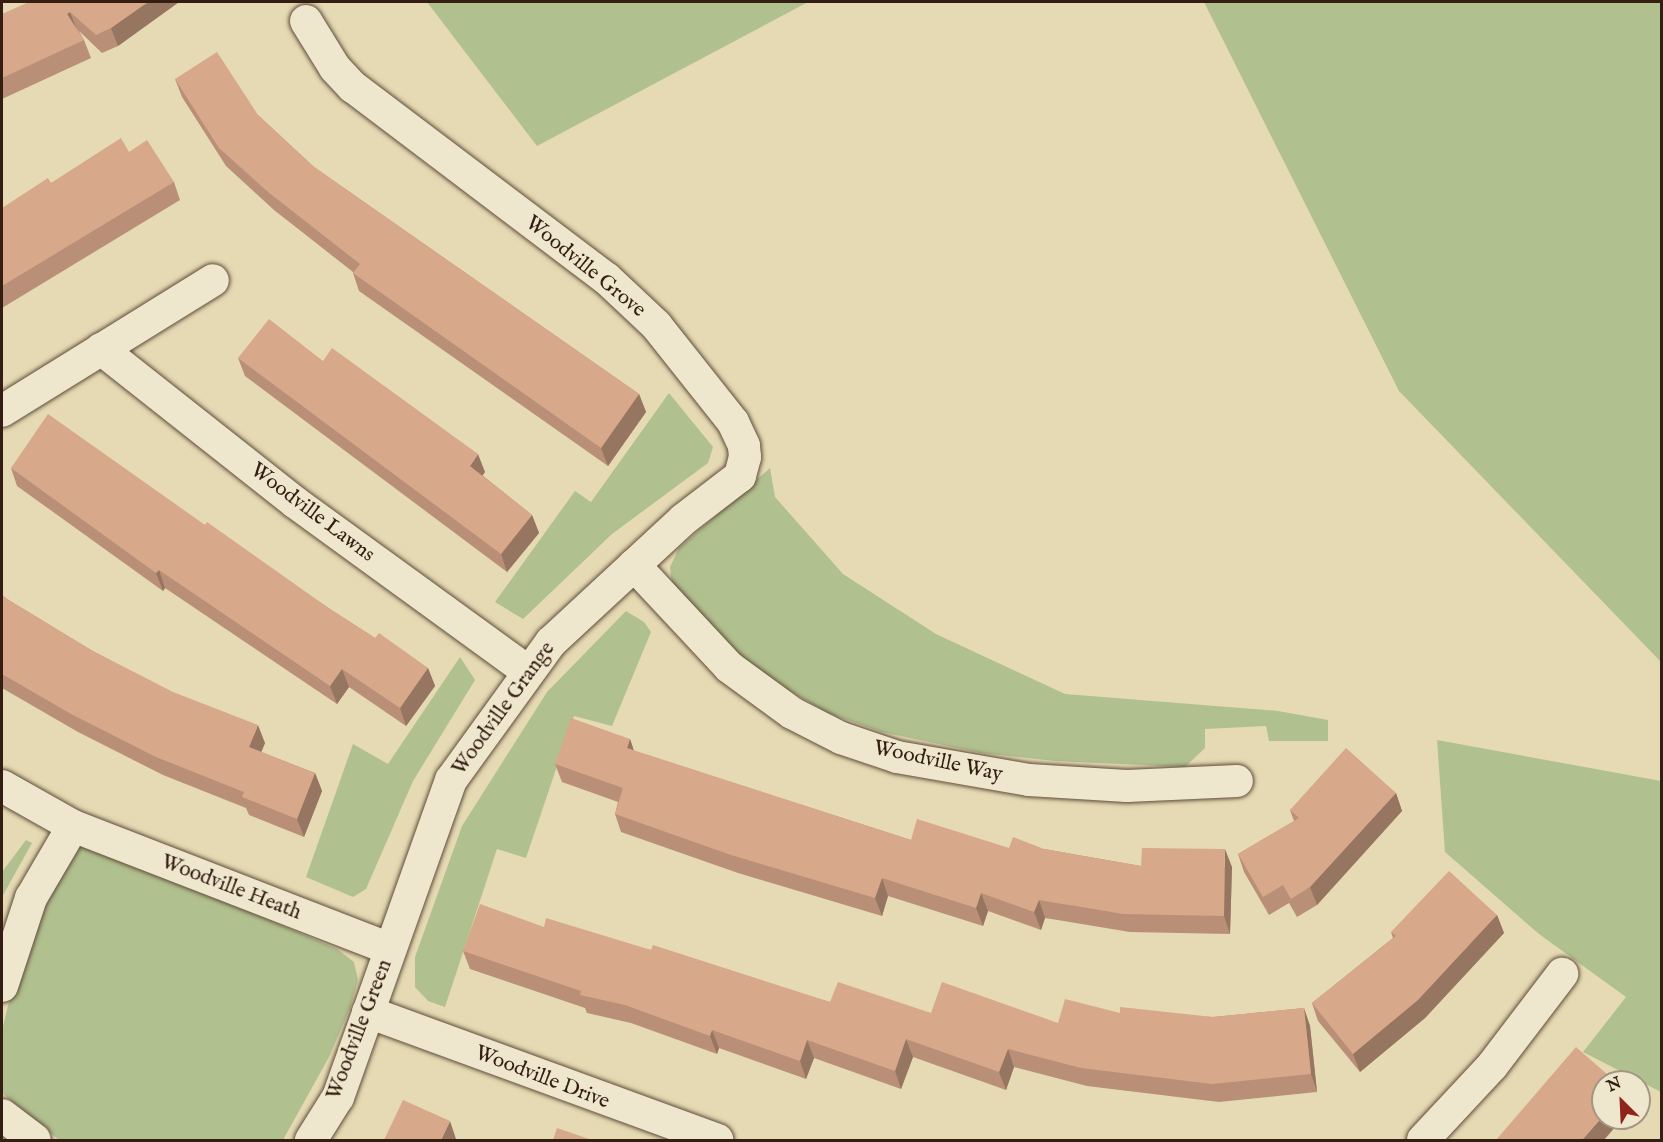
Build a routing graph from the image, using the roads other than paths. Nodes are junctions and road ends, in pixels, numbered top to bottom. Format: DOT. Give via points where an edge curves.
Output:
graph roads {
  1 [pos="306,21"];
  2 [pos="213,280"];
  3 [pos="101,349"];
  4 [pos="2,411"];
  5 [pos="634,565"];
  6 [pos="527,671"];
  7 [pos="1237,781"];
  8 [pos="2,786"];
  9 [pos="72,826"];
  10 [pos="390,949"];
  11 [pos="1562,974"];
  12 [pos="2,986"];
  13 [pos="368,1012"];
  14 [pos="2,1115"];
  15 [pos="703,1139"];
  16 [pos="35,1140"];
  17 [pos="311,1140"];
  18 [pos="1423,1140"];
  1 -- 5 [label="street, Woodville Grove" via="335,68 353,87 614,285 663,333 734,422 744,446 740,476"];
  2 -- 3 [label="street"];
  3 -- 4 [label="street"];
  3 -- 6 [label="street, Woodville Lawns" via="296,503"];
  5 -- 6 [label="street, Woodville Grange" via="571,621"];
  5 -- 7 [label="street, Woodville Way" via="681,620 741,677 792,713 852,742 906,759 1029,780 1127,786"];
  6 -- 10 [label="street, Woodville Grange" via="451,780"];
  8 -- 9 [label="street, Woodville Heath"];
  9 -- 10 [label="street, Woodville Heath"];
  9 -- 12 [label="street" via="31,898"];
  10 -- 13 [label="street, Woodville Green"];
  11 -- 18 [label="street" via="1492,1066"];
  13 -- 15 [label="street, Woodville Drive"];
  13 -- 17 [label="street, Woodville Green" via="338,1097"];
  14 -- 16 [label="street"];
}
